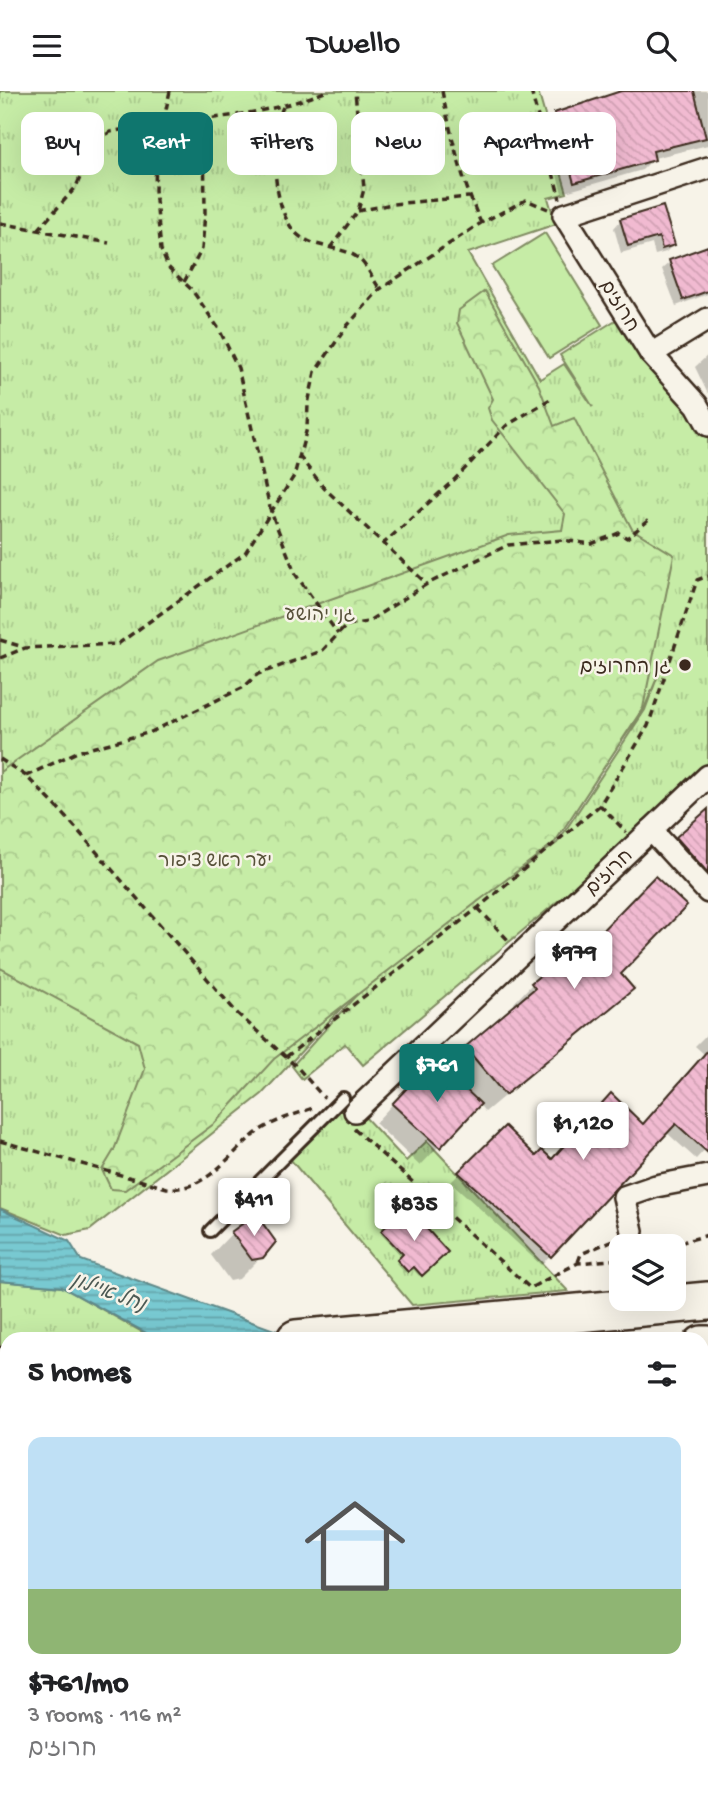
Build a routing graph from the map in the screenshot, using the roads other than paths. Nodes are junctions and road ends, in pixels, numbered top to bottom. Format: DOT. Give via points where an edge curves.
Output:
graph roads {
  1 [pos="708,167"];
  2 [pos="708,319"];
  3 [pos="651,354"];
  4 [pos="708,425"];
  5 [pos="708,776"];
  6 [pos="644,837"];
  7 [pos="708,892"];
  8 [pos="349,1105"];
  9 [pos="708,1176"];
  10 [pos="210,1231"];
  11 [pos="632,1231"];
  12 [pos="708,1301"];
  13 [pos="368,1332"];
  1 -- 3 [label="street, חרוזים" via="564,215"];
  2 -- 3 [label="street"];
  3 -- 4 [label="street, חרוזים"];
  5 -- 6 [label="street, חרוזים"];
  6 -- 7 [label="street"];
  6 -- 8 [label="street, חרוזים" via="521,954"];
  8 -- 10 [label="lane" via="331,1106"];
  9 -- 11 [label="street" via="624,1197"];
  12 -- 13 [label="highway"];
}
